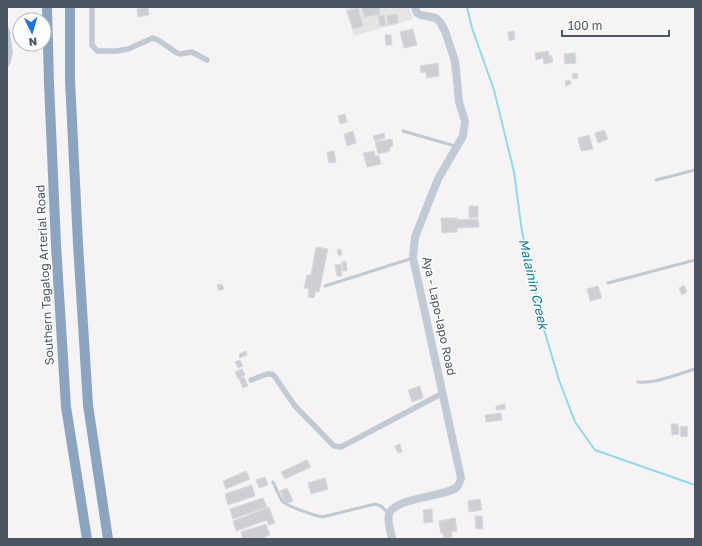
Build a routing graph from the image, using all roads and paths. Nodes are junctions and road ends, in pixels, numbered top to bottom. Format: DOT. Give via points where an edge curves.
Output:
graph roads {
  1 [pos="47,7"];
  2 [pos="70,7"];
  3 [pos="92,7"];
  4 [pos="415,7"];
  5 [pos="7,30"];
  6 [pos="207,60"];
  7 [pos="7,64"];
  8 [pos="403,131"];
  9 [pos="457,147"];
  10 [pos="695,170"];
  11 [pos="656,180"];
  12 [pos="413,258"];
  13 [pos="695,260"];
  14 [pos="608,283"];
  15 [pos="325,286"];
  16 [pos="695,369"];
  17 [pos="251,380"];
  18 [pos="638,382"];
  19 [pos="443,393"];
  20 [pos="273,482"];
  21 [pos="389,514"];
  22 [pos="87,539"];
  23 [pos="108,539"];
  24 [pos="392,539"];
  1 -- 22 [label="highway, Southern Tagalog Arterial Road" via="66,407"];
  2 -- 23 [label="highway" via="70,80 88,405"];
  3 -- 6 [label="street" via="92,45 97,51 128,49 154,38 177,53 192,52"];
  4 -- 9 [label="street, Aya - Lapo-lapo Road" via="417,13 436,18 440,22 451,45 458,78 459,102 466,121 463,136"];
  5 -- 7 [label="street" via="10,53"];
  8 -- 9 [label="lane"];
  9 -- 12 [label="street, Aya - Lapo-lapo Road" via="438,179 415,238"];
  10 -- 11 [label="lane"];
  12 -- 15 [label="lane"];
  12 -- 19 [label="street, Aya - Lapo-lapo Road"];
  13 -- 14 [label="lane"];
  16 -- 18 [label="lane"];
  17 -- 19 [label="street" via="266,374 275,376 294,406 337,447"];
  19 -- 21 [label="street, Aya - Lapo-lapo Road" via="462,478 457,487 394,507"];
  20 -- 21 [label="lane" via="286,505 315,516 322,517 375,504"];
  21 -- 24 [label="street"];
}
